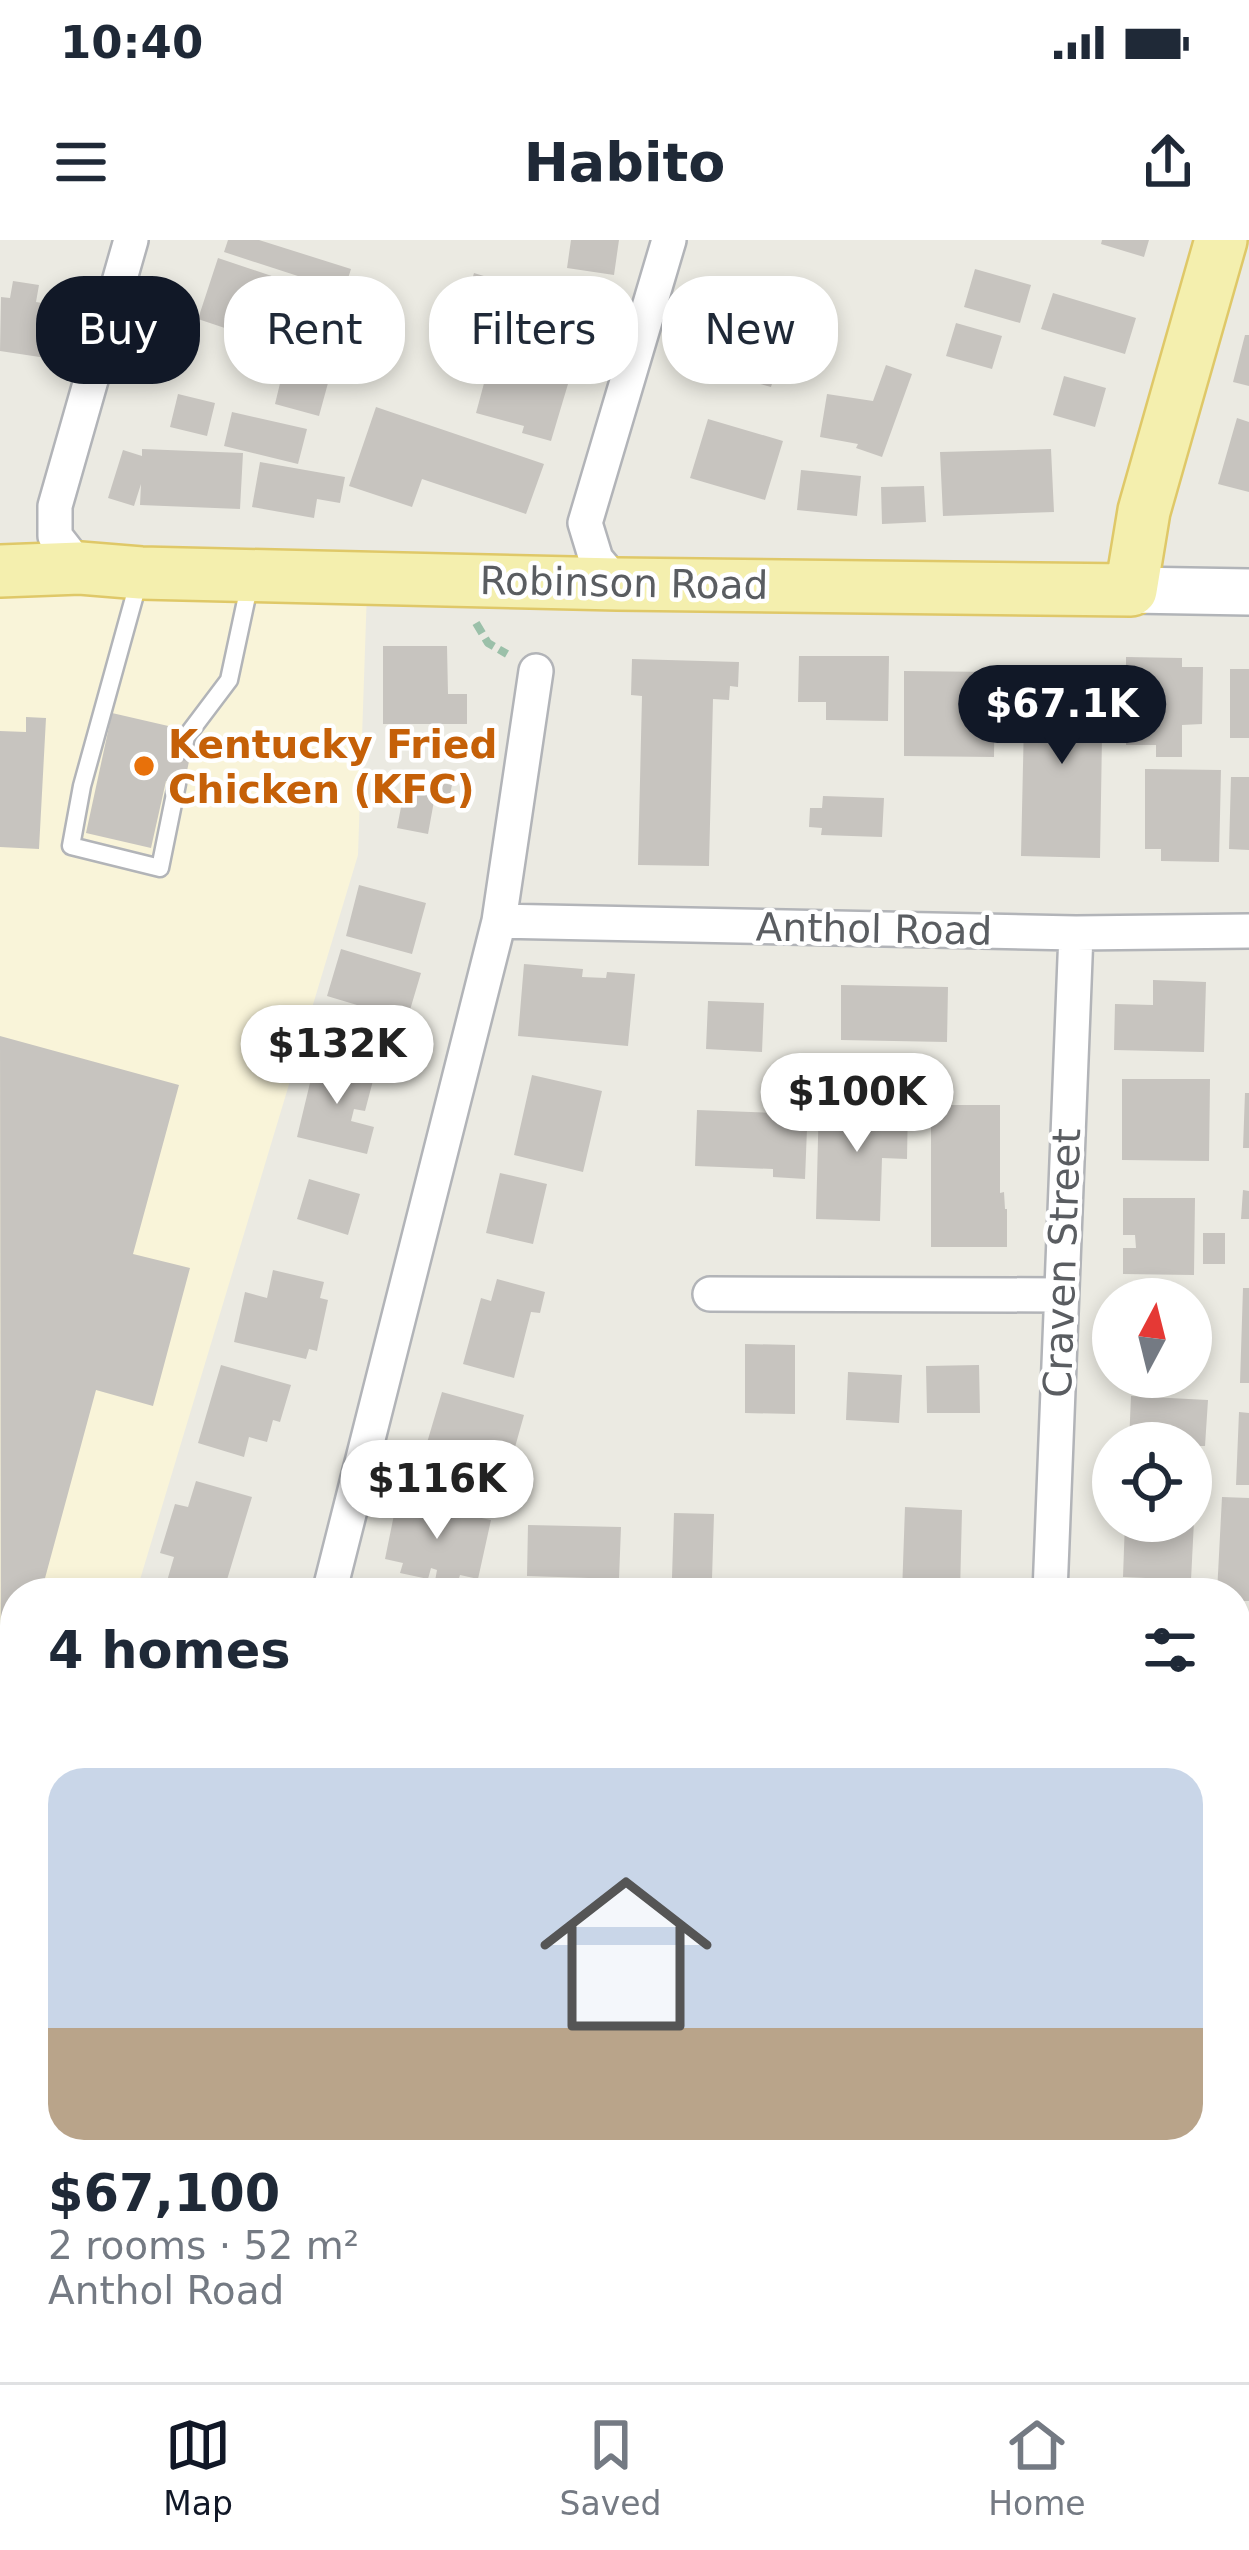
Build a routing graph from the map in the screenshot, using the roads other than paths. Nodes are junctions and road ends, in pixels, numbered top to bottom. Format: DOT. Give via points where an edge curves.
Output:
graph roads {
  1 [pos="131,240"];
  2 [pos="669,240"];
  3 [pos="1221,240"];
  4 [pos="80,568"];
  5 [pos="0,571"];
  6 [pos="141,573"];
  7 [pos="252,576"];
  8 [pos="617,584"];
  9 [pos="1132,590"];
  10 [pos="1249,592"];
  11 [pos="536,671"];
  12 [pos="183,750"];
  13 [pos="177,784"];
  14 [pos="500,921"];
  15 [pos="1249,931"];
  16 [pos="1076,933"];
  17 [pos="710,1294"];
  18 [pos="1060,1295"];
  19 [pos="333,1578"];
  20 [pos="1051,1578"];
  1 -- 4 [label="street" via="55,506 55,536"];
  2 -- 8 [label="street" via="585,523 596,559"];
  3 -- 9 [label="main road" via="1144,511"];
  4 -- 5 [label="main road, Robinson Road"];
  4 -- 6 [label="main road, Robinson Road"];
  6 -- 7 [label="main road, Robinson Road"];
  6 -- 13 [label="lane" via="71,846 160,868"];
  7 -- 8 [label="main road, Robinson Road"];
  7 -- 12 [label="lane" via="230,680"];
  8 -- 9 [label="main road, Robinson Road"];
  9 -- 10 [label="main road, Robinson Road"];
  11 -- 14 [label="street"];
  14 -- 16 [label="street, Anthol Road"];
  14 -- 19 [label="street"];
  15 -- 16 [label="street, Anthol Road"];
  16 -- 18 [label="street, Craven Street"];
  17 -- 18 [label="street"];
  18 -- 20 [label="street, Craven Street"];
}
